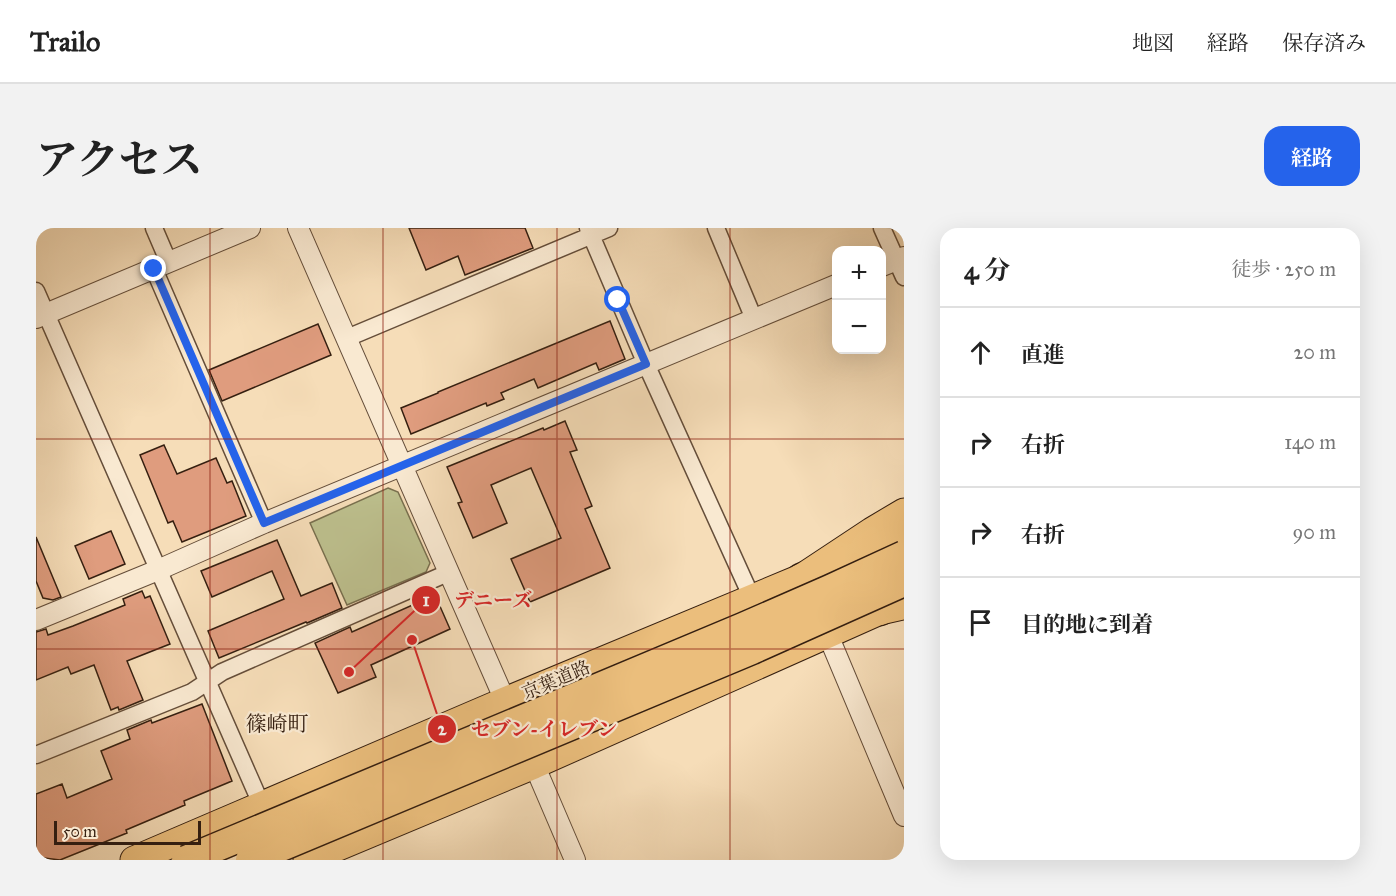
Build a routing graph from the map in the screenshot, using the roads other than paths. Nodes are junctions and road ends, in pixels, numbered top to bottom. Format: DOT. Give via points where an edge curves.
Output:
graph roads {
  1 [pos="153,228"];
  2 [pos="250,228"];
  3 [pos="298,228"];
  4 [pos="609,228"];
  5 [pos="716,228"];
  6 [pos="882,228"];
  7 [pos="589,232"];
  8 [pos="896,265"];
  9 [pos="161,266"];
  10 [pos="832,287"];
  11 [pos="36,291"];
  12 [pos="41,316"];
  13 [pos="753,319"];
  14 [pos="347,338"];
  15 [pos="646,364"];
  16 [pos="402,465"];
  17 [pos="904,512"];
  18 [pos="264,523"];
  19 [pos="904,534"];
  20 [pos="904,555"];
  21 [pos="158,570"];
  22 [pos="450,573"];
  23 [pos="801,578"];
  24 [pos="904,582"];
  25 [pos="752,597"];
  26 [pos="896,605"];
  27 [pos="38,615"];
  28 [pos="828,635"];
  29 [pos="209,682"];
  30 [pos="505,701"];
  31 [pos="36,755"];
  32 [pos="534,765"];
  33 [pos="262,806"];
  34 [pos="904,816"];
  35 [pos="134,860"];
  36 [pos="186,860"];
  37 [pos="250,860"];
  38 [pos="307,860"];
  39 [pos="575,860"];
  1 -- 9 [label="street"];
  2 -- 9 [label="street"];
  3 -- 14 [label="street"];
  4 -- 7 [label="street"];
  5 -- 13 [label="street"];
  6 -- 8 [label="street"];
  7 -- 14 [label="street"];
  7 -- 15 [label="street"];
  9 -- 12 [label="street"];
  9 -- 18 [label="street"];
  10 -- 13 [label="street"];
  11 -- 12 [label="street"];
  12 -- 21 [label="street"];
  13 -- 15 [label="street"];
  14 -- 16 [label="street"];
  15 -- 16 [label="street"];
  15 -- 25 [label="street"];
  16 -- 18 [label="street"];
  16 -- 22 [label="street"];
  17 -- 23 [label="highway, 京葉道路"];
  18 -- 21 [label="street"];
  19 -- 23 [label="highway"];
  20 -- 36 [label="highway, 京葉道路, bridge" via="743,627"];
  21 -- 27 [label="street"];
  21 -- 29 [label="street"];
  22 -- 29 [label="street" via="222,672"];
  22 -- 30 [label="street"];
  23 -- 25 [label="highway, 京葉道路"];
  24 -- 37 [label="highway, bridge"];
  25 -- 30 [label="highway, 京葉道路"];
  26 -- 28 [label="highway"];
  28 -- 32 [label="highway"];
  28 -- 34 [label="street"];
  29 -- 31 [label="street"];
  29 -- 33 [label="street"];
  30 -- 32 [label="street"];
  30 -- 33 [label="highway, 京葉道路"];
  32 -- 38 [label="highway"];
  32 -- 39 [label="street"];
  33 -- 35 [label="highway, 京葉道路"];
}
